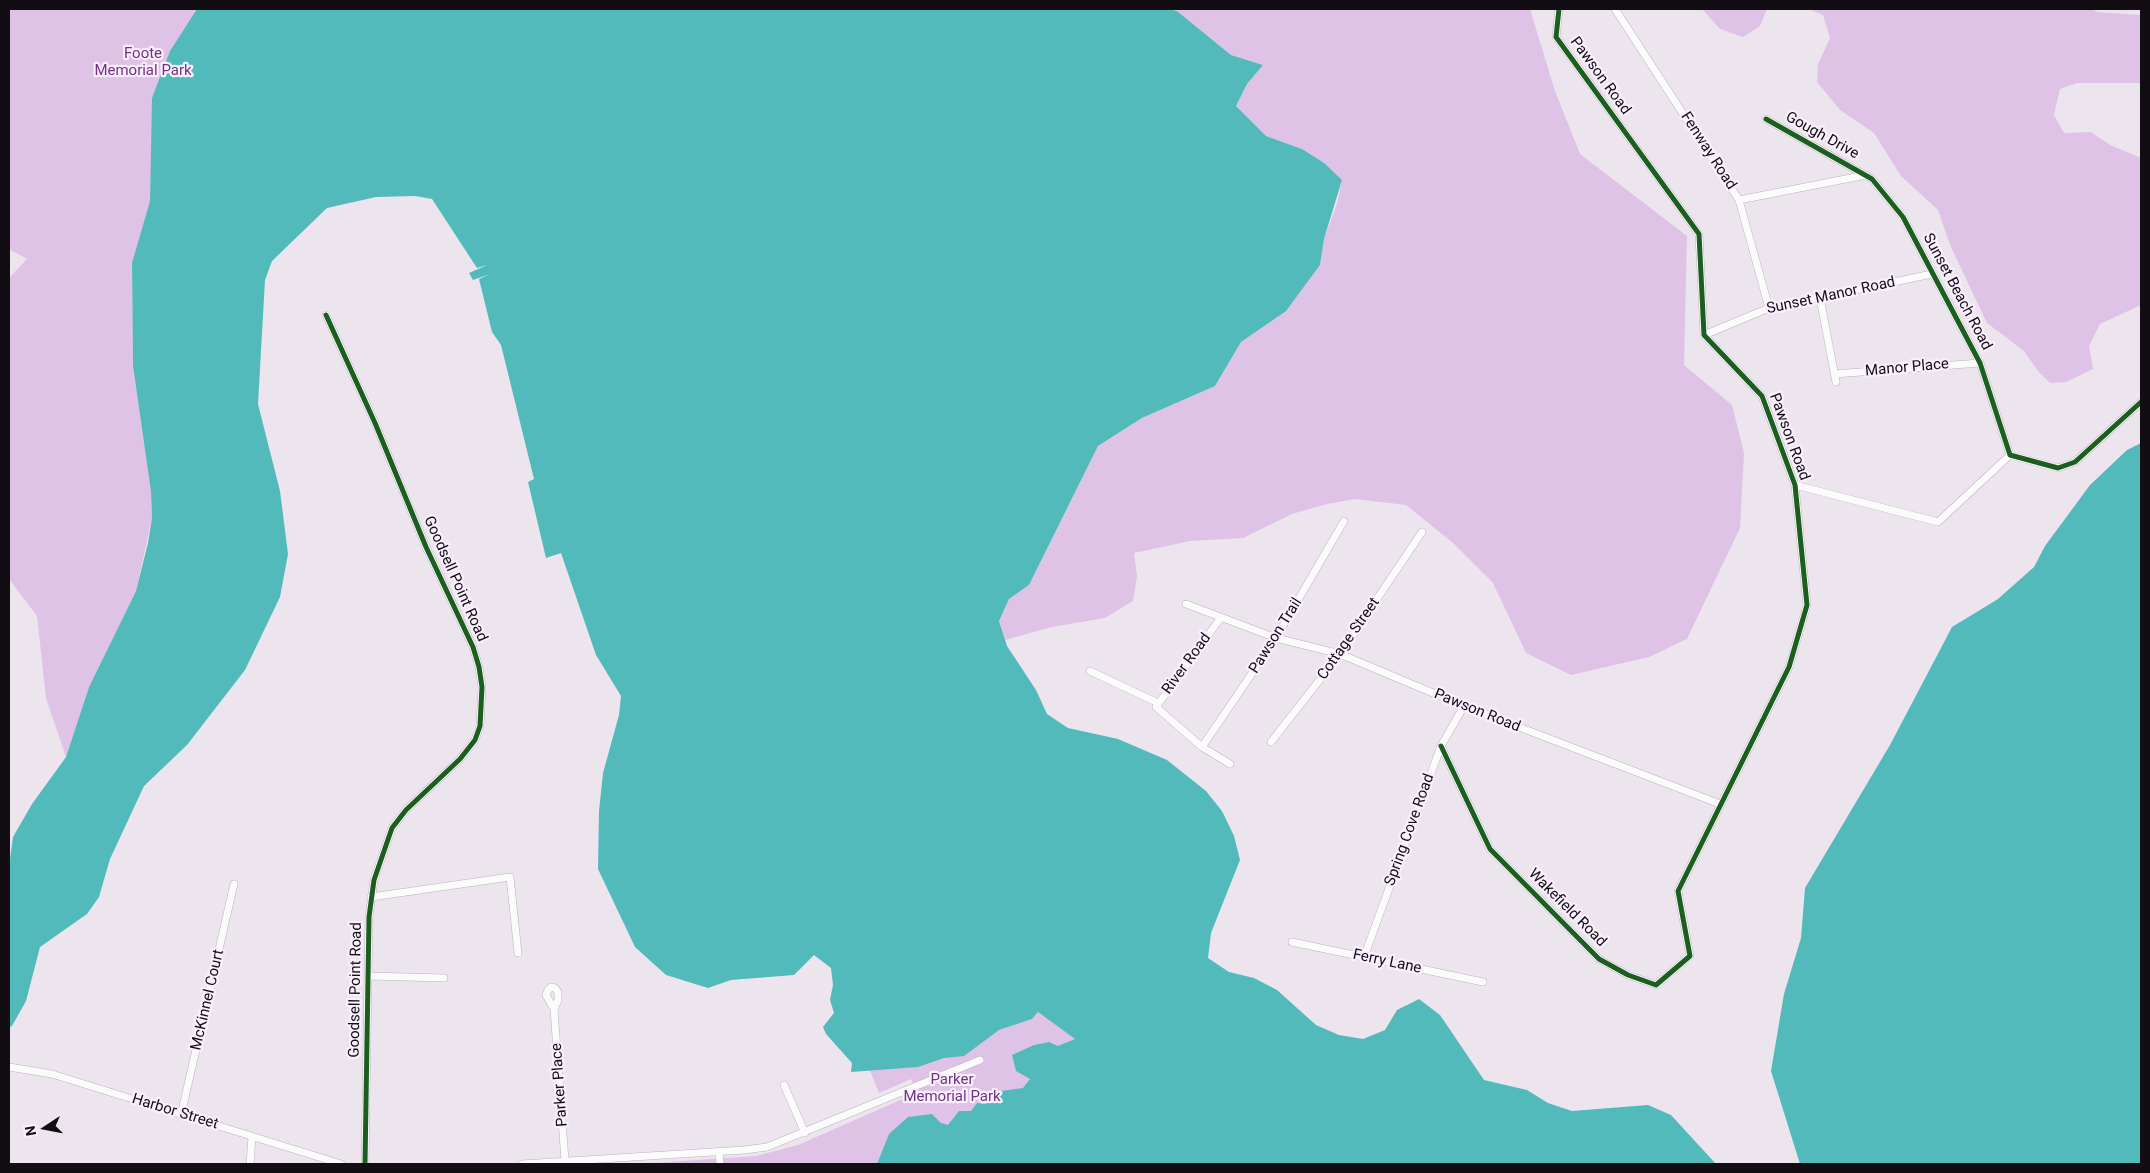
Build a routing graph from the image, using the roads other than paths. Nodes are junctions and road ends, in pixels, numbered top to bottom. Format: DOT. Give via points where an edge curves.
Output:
graph roads {
  1 [pos="1559,9"];
  2 [pos="1615,9"];
  3 [pos="1766,119"];
  4 [pos="1866,175"];
  5 [pos="1739,200"];
  6 [pos="1932,274"];
  7 [pos="1820,298"];
  8 [pos="1769,308"];
  9 [pos="326,315"];
  10 [pos="1704,334"];
  11 [pos="1980,363"];
  12 [pos="2141,402"];
  13 [pos="2010,455"];
  14 [pos="1795,485"];
  15 [pos="1344,521"];
  16 [pos="1422,532"];
  17 [pos="1186,604"];
  18 [pos="1220,619"];
  19 [pos="1276,638"];
  20 [pos="1340,654"];
  21 [pos="1090,671"];
  22 [pos="1158,703"];
  23 [pos="1464,706"];
  24 [pos="1271,742"];
  25 [pos="1440,746"];
  26 [pos="1202,747"];
  27 [pos="1230,764"];
  28 [pos="1720,804"];
  29 [pos="234,884"];
  30 [pos="372,897"];
  31 [pos="1292,942"];
  32 [pos="518,953"];
  33 [pos="1364,957"];
  34 [pos="369,976"];
  35 [pos="444,978"];
  36 [pos="1483,982"];
  37 [pos="554,1009"];
  38 [pos="980,1060"];
  39 [pos="9,1068"];
  40 [pos="784,1085"];
  41 [pos="181,1115"];
  42 [pos="805,1133"];
  43 [pos="252,1137"];
  44 [pos="720,1152"];
  45 [pos="565,1161"];
  46 [pos="250,1164"];
  47 [pos="341,1164"];
  48 [pos="365,1164"];
  49 [pos="522,1164"];
  50 [pos="720,1164"];
  1 -- 10 [label="street, Pawson Road" via="1556,37 1699,234"];
  2 -- 5 [label="street, Fenway Road"];
  3 -- 4 [label="street, Gough Drive"];
  4 -- 5 [label="street"];
  4 -- 6 [label="street, Sunset Beach Road" via="1903,217"];
  5 -- 8 [label="street, Fenway Road"];
  6 -- 7 [label="street, Sunset Manor Road"];
  6 -- 11 [label="street, Sunset Beach Road"];
  7 -- 8 [label="street, Sunset Manor Road"];
  7 -- 11 [label="street, Manor Place" via="1835,378"];
  8 -- 10 [label="street, Sunset Manor Road"];
  9 -- 30 [label="street, Goodsell Point Road" via="473,647 482,687 480,726 475,740 392,828 380,860"];
  10 -- 14 [label="street, Pawson Road" via="1762,396"];
  11 -- 13 [label="street, Sunset Beach Road"];
  12 -- 13 [label="street" via="2075,462 2058,468"];
  13 -- 14 [label="street" via="1938,522"];
  14 -- 28 [label="street, Pawson Road" via="1807,605 1789,666"];
  15 -- 19 [label="street, Pawson Trail"];
  16 -- 20 [label="street, Cottage Street"];
  17 -- 18 [label="street, Pawson Road"];
  18 -- 19 [label="street, Pawson Road"];
  18 -- 22 [label="street, River Road"];
  19 -- 20 [label="street, Pawson Road"];
  19 -- 26 [label="street, Pawson Trail"];
  20 -- 23 [label="street, Pawson Road"];
  20 -- 24 [label="street, Cottage Street"];
  21 -- 22 [label="street"];
  22 -- 26 [label="street, River Road" via="1156,707"];
  23 -- 25 [label="street, Spring Cove Road"];
  23 -- 28 [label="street, Pawson Road"];
  25 -- 28 [label="street, Wakefield Road" via="1490,848 1599,959 1648,984 1656,985 1690,956 1678,891"];
  25 -- 33 [label="street, Spring Cove Road"];
  26 -- 27 [label="street, River Road"];
  29 -- 41 [label="street, McKinnel Court"];
  30 -- 32 [label="street" via="510,877"];
  30 -- 34 [label="street, Goodsell Point Road"];
  31 -- 33 [label="street, Ferry Lane"];
  33 -- 36 [label="street, Ferry Lane"];
  34 -- 35 [label="street"];
  34 -- 48 [label="street, Goodsell Point Road"];
  37 -- 45 [label="street, Parker Place"];
  38 -- 42 [label="street"];
  39 -- 41 [label="street, Harbor Street" via="52,1074"];
  40 -- 42 [label="street"];
  41 -- 43 [label="street, Harbor Street"];
  42 -- 44 [label="street" via="767,1147"];
  43 -- 46 [label="street"];
  43 -- 47 [label="street, Harbor Street"];
  44 -- 45 [label="street"];
  44 -- 50 [label="street"];
  45 -- 49 [label="street"];
}
